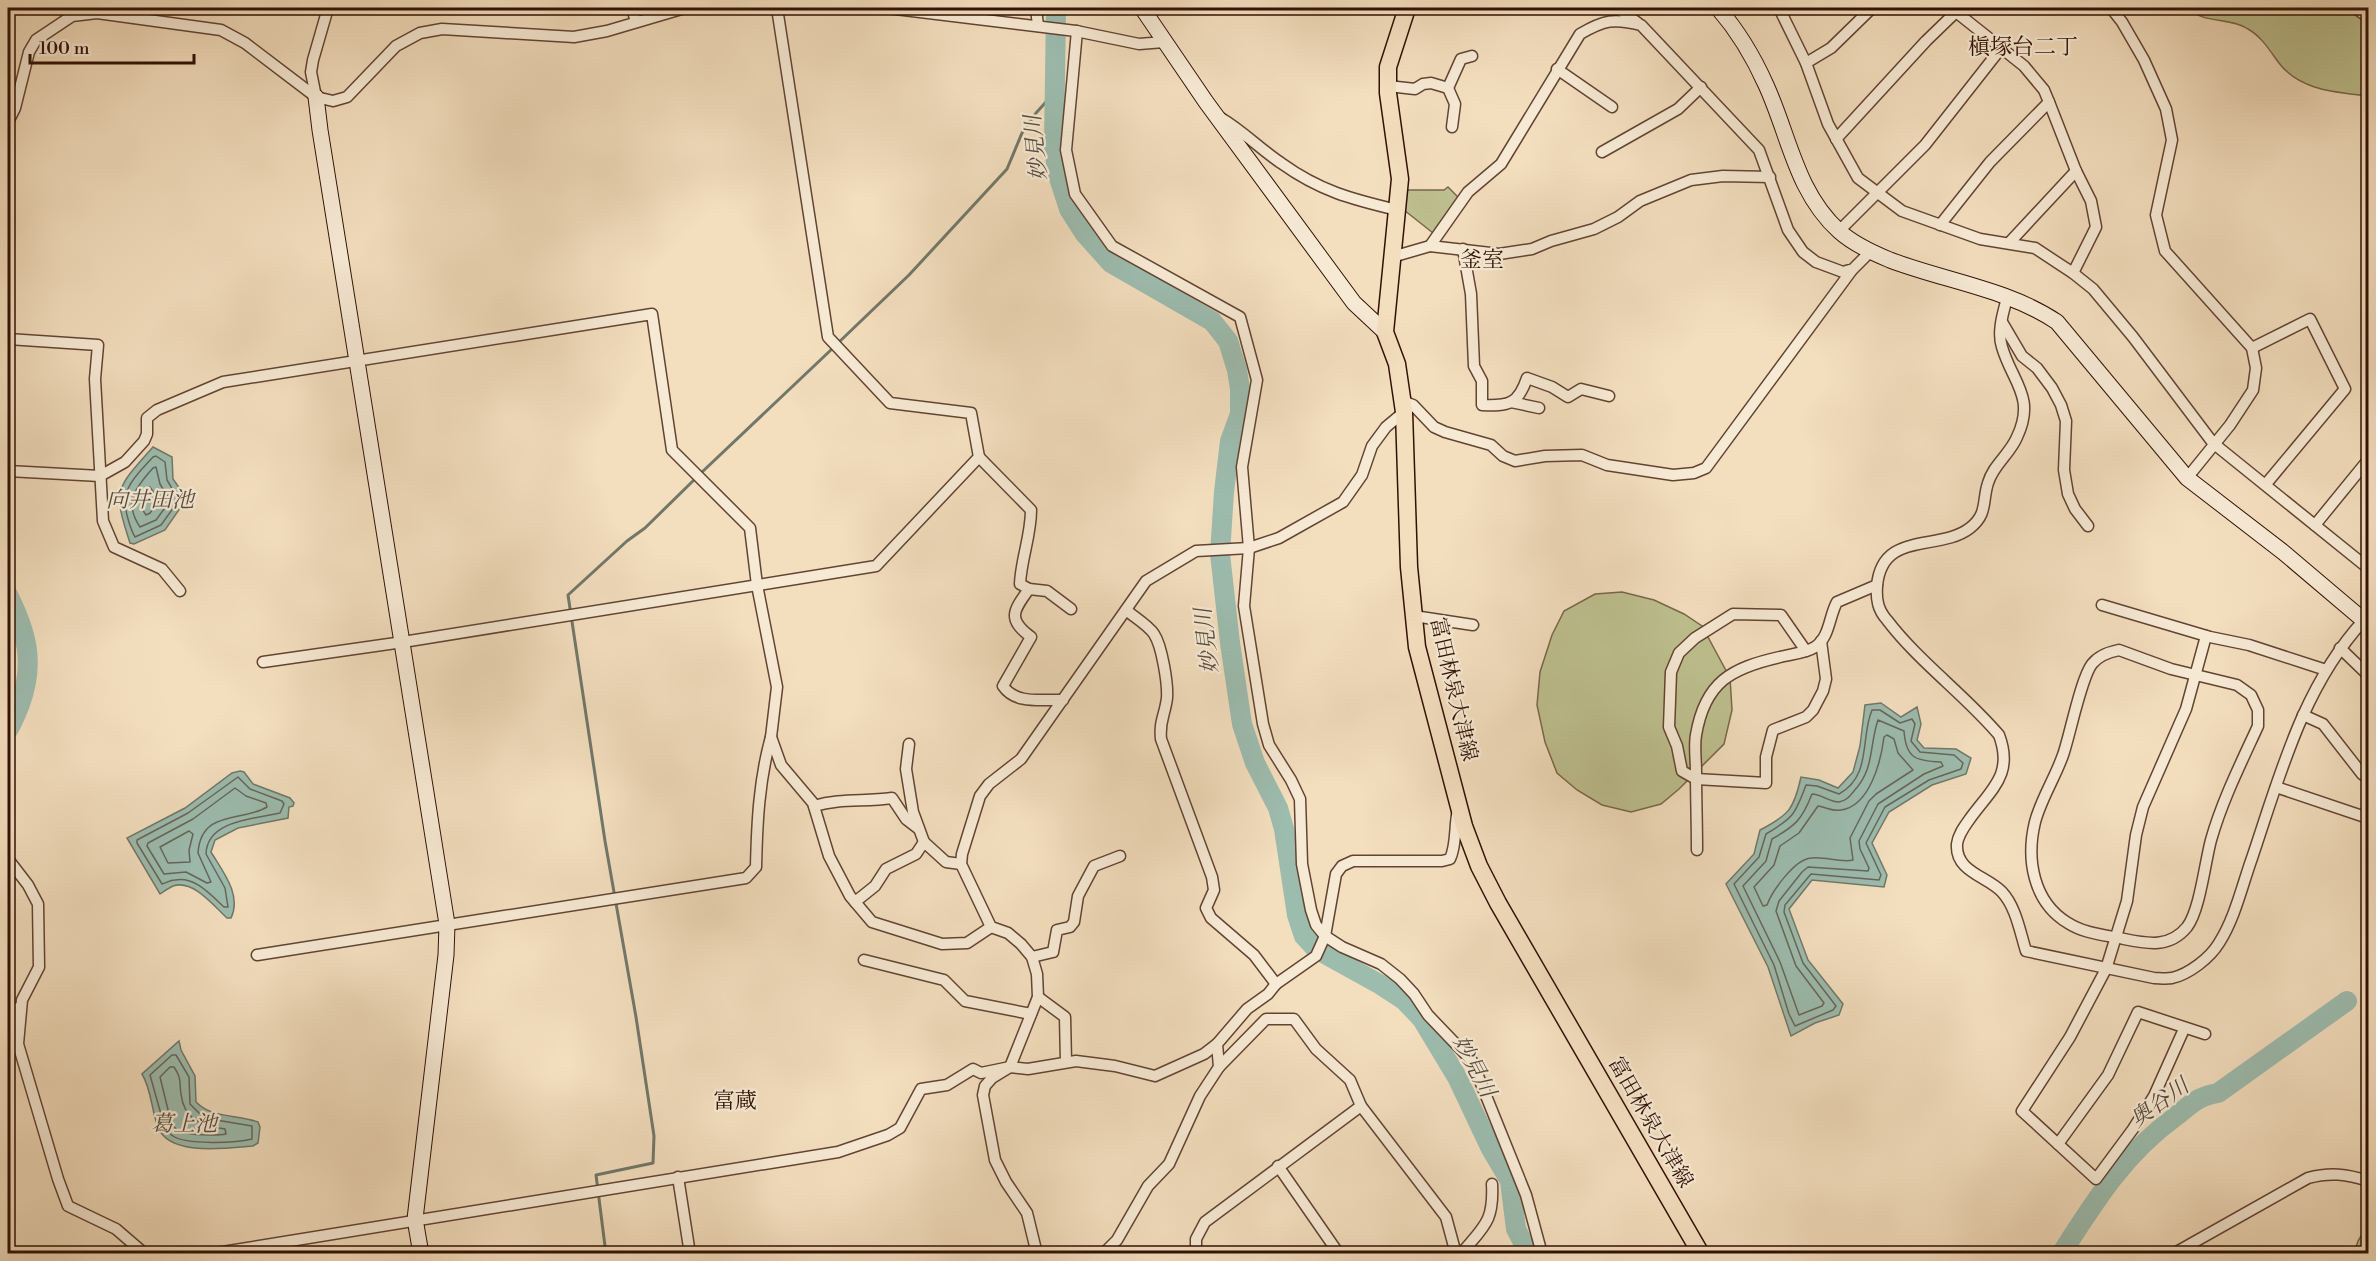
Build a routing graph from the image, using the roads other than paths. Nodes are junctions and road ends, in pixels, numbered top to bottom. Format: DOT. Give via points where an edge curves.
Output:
graph roads {
  1 [pos="328,8"];
  2 [pos="633,8"];
  3 [pos="685,8"];
  4 [pos="777,8"];
  5 [pos="887,8"];
  6 [pos="1036,8"];
  7 [pos="1142,8"];
  8 [pos="1407,8"];
  9 [pos="1617,8"];
  10 [pos="1718,8"];
  11 [pos="1779,8"];
  12 [pos="1872,8"];
  13 [pos="2111,8"];
  14 [pos="2355,8"];
  15 [pos="71,12"];
  16 [pos="2368,17"];
  17 [pos="636,22"];
  18 [pos="1641,25"];
  19 [pos="1039,26"];
  20 [pos="1076,31"];
  21 [pos="1164,42"];
  22 [pos="2002,47"];
  23 [pos="1472,56"];
  24 [pos="1806,63"];
  25 [pos="1557,69"];
  26 [pos="1388,86"];
  27 [pos="1701,87"];
  28 [pos="1448,88"];
  29 [pos="316,97"];
  30 [pos="2049,102"];
  31 [pos="1612,107"];
  32 [pos="1216,115"];
  33 [pos="8,122"];
  34 [pos="1452,127"];
  35 [pos="1836,139"];
  36 [pos="1602,152"];
  37 [pos="2076,171"];
  38 [pos="1770,177"];
  39 [pos="1877,192"];
  40 [pos="1397,210"];
  41 [pos="1940,225"];
  42 [pos="1839,231"];
  43 [pos="2009,243"];
  44 [pos="1430,246"];
  45 [pos="1463,249"];
  46 [pos="1870,252"];
  47 [pos="1392,257"];
  48 [pos="1853,269"];
  49 [pos="2073,273"];
  50 [pos="2007,297"];
  51 [pos="2002,322"];
  52 [pos="1385,332"];
  53 [pos="8,339"];
  54 [pos="2252,348"];
  55 [pos="358,361"];
  56 [pos="1609,396"];
  57 [pos="1511,402"];
  58 [pos="1403,406"];
  59 [pos="1539,408"];
  60 [pos="2214,443"];
  61 [pos="979,457"];
  62 [pos="2368,460"];
  63 [pos="8,471"];
  64 [pos="100,476"];
  65 [pos="2187,478"];
  66 [pos="2266,484"];
  67 [pos="2315,525"];
  68 [pos="2088,526"];
  69 [pos="1248,548"];
  70 [pos="2368,565"];
  71 [pos="757,585"];
  72 [pos="1877,585"];
  73 [pos="1029,589"];
  74 [pos="180,591"];
  75 [pos="2102,605"];
  76 [pos="1071,609"];
  77 [pos="1126,610"];
  78 [pos="1414,616"];
  79 [pos="2366,622"];
  80 [pos="1473,625"];
  81 [pos="2206,636"];
  82 [pos="1821,641"];
  83 [pos="403,642"];
  84 [pos="2340,648"];
  85 [pos="1806,651"];
  86 [pos="262,662"];
  87 [pos="2326,670"];
  88 [pos="2195,675"];
  89 [pos="2368,675"];
  90 [pos="1063,700"];
  91 [pos="2303,716"];
  92 [pos="771,737"];
  93 [pos="909,744"];
  94 [pos="1696,779"];
  95 [pos="2368,779"];
  96 [pos="2276,787"];
  97 [pos="814,806"];
  98 [pos="1459,807"];
  99 [pos="2368,818"];
  100 [pos="919,829"];
  101 [pos="924,842"];
  102 [pos="1697,850"];
  103 [pos="1120,855"];
  104 [pos="8,860"];
  105 [pos="962,864"];
  106 [pos="855,902"];
  107 [pos="447,924"];
  108 [pos="991,927"];
  109 [pos="1325,936"];
  110 [pos="2117,938"];
  111 [pos="257,955"];
  112 [pos="1032,957"];
  113 [pos="864,960"];
  114 [pos="2106,969"];
  115 [pos="1276,984"];
  116 [pos="1038,997"];
  117 [pos="22,1000"];
  118 [pos="1031,1014"];
  119 [pos="8,1029"];
  120 [pos="2184,1029"];
  121 [pos="2205,1034"];
  122 [pos="1217,1044"];
  123 [pos="1066,1062"];
  124 [pos="1010,1067"];
  125 [pos="1220,1068"];
  126 [pos="1361,1106"];
  127 [pos="2058,1144"];
  128 [pos="1278,1166"];
  129 [pos="678,1177"];
  130 [pos="2368,1181"];
  131 [pos="1492,1184"];
  132 [pos="415,1219"];
  133 [pos="145,1254"];
  134 [pos="210,1254"];
  135 [pos="421,1254"];
  136 [pos="690,1254"];
  137 [pos="1037,1254"];
  138 [pos="1103,1254"];
  139 [pos="1196,1254"];
  140 [pos="1339,1254"];
  141 [pos="1456,1254"];
  142 [pos="1461,1254"];
  143 [pos="1542,1254"];
  144 [pos="1701,1254"];
  145 [pos="2173,1254"];
  1 -- 29 [label="street" via="311,72"];
  2 -- 17 [label="street"];
  3 -- 17 [label="street"];
  4 -- 61 [label="street" via="828,337 891,403 971,413"];
  5 -- 19 [label="street"];
  6 -- 19 [label="street"];
  7 -- 21 [label="street"];
  8 -- 26 [label="main road, 富田林泉大津線" via="1388,67"];
  9 -- 18 [label="street"];
  10 -- 42 [label="street" via="1733,25 1766,85 1796,169"];
  11 -- 24 [label="street"];
  12 -- 24 [label="street" via="1831,48"];
  13 -- 54 [label="street" via="2144,60 2166,109 2172,140 2156,215 2165,251"];
  14 -- 16 [label="street"];
  15 -- 29 [label="street" via="221,30 245,43"];
  15 -- 33 [label="street" via="36,40 28,52"];
  17 -- 29 [label="street" via="574,37 436,29 396,46 347,97 333,101"];
  18 -- 25 [label="street" via="1619,20 1599,22 1580,34"];
  18 -- 27 [label="street"];
  19 -- 20 [label="street"];
  20 -- 21 [label="street" via="1139,44"];
  20 -- 69 [label="street" via="1066,150 1075,194 1112,246 1240,317 1257,380 1242,467"];
  21 -- 32 [label="street"];
  22 -- 30 [label="street" via="2024,66"];
  22 -- 35 [label="street" via="1956,12"];
  22 -- 39 [label="street" via="1925,145"];
  23 -- 28 [label="street" via="1461,58"];
  24 -- 35 [label="street"];
  25 -- 31 [label="street"];
  25 -- 44 [label="street" via="1501,164 1468,192"];
  26 -- 28 [label="street" via="1415,89 1431,83"];
  26 -- 40 [label="main road, 富田林泉大津線" via="1399,163"];
  27 -- 36 [label="street" via="1678,108"];
  27 -- 38 [label="street" via="1760,150"];
  28 -- 34 [label="street" via="1455,104"];
  29 -- 55 [label="street"];
  30 -- 37 [label="street"];
  30 -- 41 [label="street" via="1990,162"];
  32 -- 40 [label="street" via="1282,164 1328,191"];
  32 -- 52 [label="street" via="1354,303"];
  35 -- 39 [label="street" via="1858,178"];
  37 -- 43 [label="street"];
  37 -- 49 [label="street" via="2091,201 2096,227"];
  38 -- 45 [label="street" via="1692,180 1640,201 1594,229 1532,249 1499,254"];
  38 -- 48 [label="street" via="1788,230 1803,252 1843,273"];
  39 -- 41 [label="street" via="1902,211"];
  39 -- 42 [label="street"];
  40 -- 47 [label="main road, 富田林泉大津線"];
  41 -- 43 [label="street" via="1980,239"];
  42 -- 46 [label="street"];
  43 -- 49 [label="street" via="2035,248"];
  44 -- 45 [label="street"];
  44 -- 47 [label="street"];
  45 -- 57 [label="street" via="1471,294 1474,366 1482,381 1482,405 1503,406"];
  46 -- 48 [label="street"];
  46 -- 50 [label="street"];
  47 -- 52 [label="main road, 富田林泉大津線"];
  48 -- 58 [label="street" via="1706,468 1694,474 1641,471 1607,465 1582,455 1515,461 1491,445 1434,427 1413,405"];
  49 -- 60 [label="street" via="2093,289 2133,337"];
  50 -- 51 [label="street"];
  50 -- 65 [label="street" via="2036,308 2057,322"];
  51 -- 68 [label="street" via="2022,356 2037,368 2061,405 2066,421 2064,470 2068,494"];
  51 -- 72 [label="street" via="2001,346 2023,393 2024,408 2017,439 1987,484 1980,517 1969,529 1898,550 1885,561"];
  52 -- 58 [label="main road, 富田林泉大津線" via="1397,364"];
  53 -- 64 [label="street" via="98,345 95,380"];
  54 -- 60 [label="street" via="2256,368 2253,390"];
  54 -- 66 [label="street" via="2310,319 2345,388"];
  55 -- 64 [label="street" via="223,382 157,410 147,418 144,441 125,462"];
  55 -- 71 [label="street" via="652,314 672,450 750,528"];
  55 -- 83 [label="street"];
  56 -- 57 [label="street" via="1581,389 1568,397 1527,378 1517,399"];
  57 -- 59 [label="street"];
  58 -- 69 [label="street" via="1372,446 1362,475 1344,502 1279,538"];
  58 -- 78 [label="main road, 富田林泉大津線"];
  60 -- 65 [label="street"];
  60 -- 66 [label="street"];
  61 -- 71 [label="street" via="876,566"];
  61 -- 73 [label="street" via="1031,510 1020,584"];
  62 -- 67 [label="street"];
  63 -- 64 [label="street"];
  64 -- 74 [label="street" via="103,521 114,547 162,569"];
  65 -- 79 [label="street"];
  66 -- 67 [label="street"];
  67 -- 70 [label="street"];
  69 -- 77 [label="street" via="1196,551 1146,580"];
  69 -- 109 [label="street" via="1244,606 1263,724 1269,745 1300,799 1302,864 1316,925"];
  71 -- 83 [label="street"];
  71 -- 92 [label="street" via="777,687"];
  72 -- 82 [label="street" via="1837,602"];
  72 -- 114 [label="street" via="1878,607 1885,619 1985,719 2004,749 2004,767 1996,783 1961,832 1957,845 1959,859 2002,892 2018,923 2026,951"];
  73 -- 76 [label="street" via="1047,591"];
  73 -- 90 [label="street" via="1014,618 1017,627 1031,637 1003,686 1008,694 1023,700"];
  75 -- 81 [label="street"];
  77 -- 90 [label="street"];
  77 -- 115 [label="street" via="1153,633 1158,643 1167,688 1159,726 1161,739 1212,877 1214,890 1206,908 1211,918 1254,955"];
  78 -- 80 [label="street"];
  78 -- 98 [label="main road, 富田林泉大津線" via="1417,647"];
  79 -- 84 [label="street"];
  81 -- 87 [label="street" via="2249,645"];
  81 -- 88 [label="street"];
  82 -- 85 [label="street"];
  82 -- 94 [label="street" via="1826,679 1823,691 1806,717 1773,730 1766,756 1766,783"];
  83 -- 86 [label="street"];
  83 -- 107 [label="street"];
  84 -- 87 [label="street"];
  84 -- 89 [label="street"];
  85 -- 94 [label="street" via="1734,670 1719,683 1700,716 1695,737"];
  85 -- 94 [label="street" via="1781,615 1733,614 1679,653 1671,672 1669,727 1682,771"];
  87 -- 91 [label="street"];
  88 -- 110 [label="street" via="2180,724 2143,807"];
  88 -- 110 [label="street" via="2237,685 2251,696 2258,710 2258,726 2212,839 2188,926 2163,943"];
  88 -- 110 [label="street" via="2120,650 2091,664 2065,750 2036,821 2031,864 2048,906 2068,923"];
  90 -- 105 [label="street" via="1021,759 980,796"];
  91 -- 95 [label="street" via="2324,724"];
  91 -- 96 [label="street"];
  92 -- 97 [label="street" via="781,765"];
  92 -- 107 [label="street" via="762,772 756,867 746,878"];
  93 -- 100 [label="street" via="906,769"];
  94 -- 102 [label="street"];
  96 -- 99 [label="street"];
  96 -- 114 [label="street" via="2230,923 2218,945 2198,965 2173,978"];
  97 -- 100 [label="street" via="835,800 892,798 906,819"];
  97 -- 106 [label="street" via="829,856"];
  98 -- 109 [label="street" via="1450,859 1353,861 1342,866 1336,874"];
  98 -- 144 [label="main road, 富田林泉大津線" via="1479,866 1498,903"];
  100 -- 101 [label="street"];
  101 -- 105 [label="street" via="946,862"];
  101 -- 106 [label="street" via="916,854 886,869 875,886"];
  103 -- 112 [label="street" via="1095,866 1078,896 1074,922 1057,930 1053,952"];
  104 -- 117 [label="street" via="38,904 39,967"];
  105 -- 108 [label="street"];
  106 -- 108 [label="street" via="872,922 942,944 967,943"];
  107 -- 111 [label="street"];
  107 -- 132 [label="street"];
  108 -- 112 [label="street" via="1008,933"];
  109 -- 115 [label="street" via="1316,956"];
  109 -- 143 [label="street" via="1381,964 1400,979 1472,1061 1526,1195"];
  110 -- 114 [label="street"];
  112 -- 116 [label="street"];
  113 -- 118 [label="street" via="944,981 965,1001"];
  114 -- 127 [label="street" via="2070,1037 2022,1111"];
  115 -- 122 [label="street" via="1247,1009"];
  116 -- 118 [label="street"];
  116 -- 123 [label="street" via="1065,1017"];
  117 -- 119 [label="street"];
  117 -- 133 [label="street" via="18,1044 68,1206 116,1229"];
  118 -- 124 [label="street"];
  120 -- 121 [label="street"];
  120 -- 127 [label="street" via="2138,1012 2108,1075"];
  120 -- 127 [label="street" via="2154,1096 2096,1179"];
  122 -- 123 [label="street" via="1155,1076 1096,1062"];
  122 -- 125 [label="street"];
  123 -- 124 [label="street" via="1028,1069"];
  124 -- 129 [label="street" via="981,1072 973,1069 947,1085 921,1089 900,1128 838,1152"];
  124 -- 137 [label="street" via="992,1078 983,1095 996,1160 1027,1213"];
  125 -- 126 [label="street" via="1266,1019 1294,1019 1316,1049 1350,1080"];
  125 -- 138 [label="street" via="1200,1096 1169,1164 1148,1186 1117,1240"];
  126 -- 128 [label="street"];
  126 -- 141 [label="street" via="1446,1217"];
  128 -- 139 [label="street" via="1205,1222 1196,1239"];
  128 -- 140 [label="street"];
  129 -- 132 [label="street"];
  129 -- 136 [label="street"];
  130 -- 145 [label="street" via="2340,1173 2308,1178"];
  131 -- 142 [label="street" via="1494,1207 1488,1222"];
  132 -- 134 [label="street"];
  132 -- 135 [label="street"];
}
